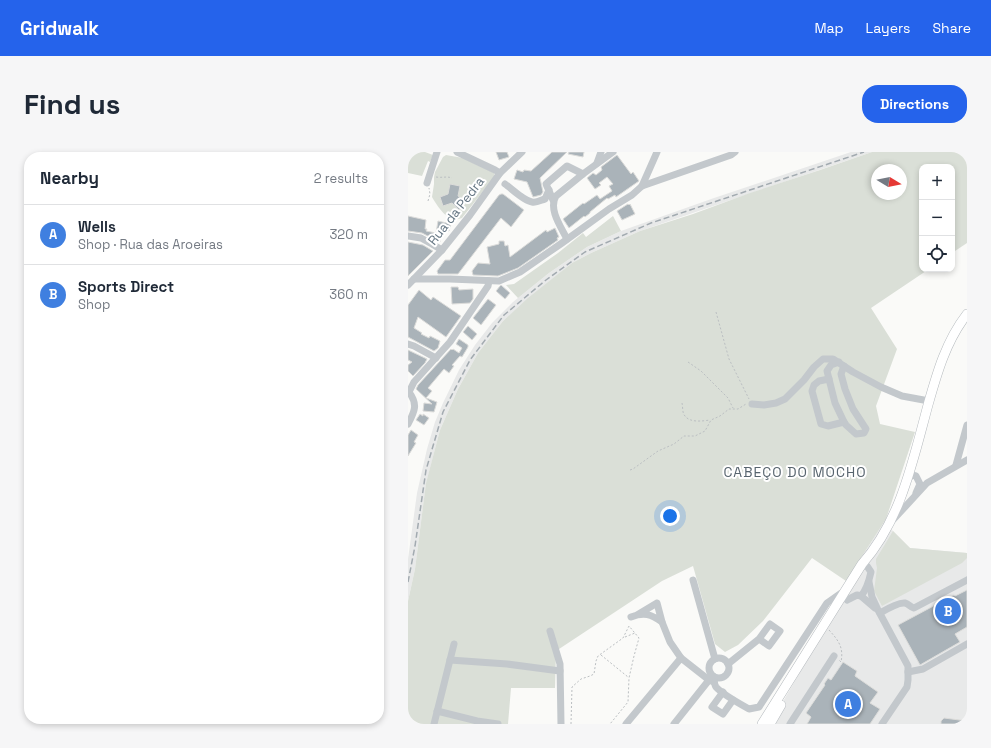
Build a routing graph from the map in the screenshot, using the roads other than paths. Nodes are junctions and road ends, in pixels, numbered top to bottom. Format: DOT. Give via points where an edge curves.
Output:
graph roads {
  1 [pos="437,152"];
  2 [pos="459,152"];
  3 [pos="522,152"];
  4 [pos="601,152"];
  5 [pos="613,152"];
  6 [pos="657,152"];
  7 [pos="735,152"];
  8 [pos="597,163"];
  9 [pos="500,173"];
  10 [pos="582,174"];
  11 [pos="428,183"];
  12 [pos="505,184"];
  13 [pos="642,186"];
  14 [pos="548,190"];
  15 [pos="553,200"];
  16 [pos="408,236"];
  17 [pos="567,239"];
  18 [pos="442,250"];
  19 [pos="414,279"];
  20 [pos="489,281"];
  21 [pos="408,285"];
  22 [pos="967,314"];
  23 [pos="408,344"];
  24 [pos="436,358"];
  25 [pos="842,364"];
  26 [pos="829,379"];
  27 [pos="409,392"];
  28 [pos="930,401"];
  29 [pos="752,404"];
  30 [pos="844,422"];
  31 [pos="408,424"];
  32 [pos="967,425"];
  33 [pos="967,460"];
  34 [pos="913,462"];
  35 [pos="956,466"];
  36 [pos="916,476"];
  37 [pos="938,476"];
  38 [pos="907,481"];
  39 [pos="903,492"];
  40 [pos="914,496"];
  41 [pos="888,526"];
  42 [pos="864,566"];
  43 [pos="693,580"];
  44 [pos="967,580"];
  45 [pos="868,582"];
  46 [pos="854,590"];
  47 [pos="879,612"];
  48 [pos="662,622"];
  49 [pos="550,631"];
  50 [pos="759,639"];
  51 [pos="454,644"];
  52 [pos="967,644"];
  53 [pos="834,656"];
  54 [pos="681,658"];
  55 [pos="715,658"];
  56 [pos="450,660"];
  57 [pos="728,664"];
  58 [pos="560,671"];
  59 [pos="908,672"];
  60 [pos="722,678"];
  61 [pos="712,679"];
  62 [pos="723,692"];
  63 [pos="733,700"];
  64 [pos="437,711"];
  65 [pos="434,724"];
  66 [pos="498,724"];
  67 [pos="561,724"];
  68 [pos="626,724"];
  69 [pos="674,724"];
  70 [pos="762,724"];
  71 [pos="770,724"];
  72 [pos="790,724"];
  73 [pos="882,724"];
  1 -- 11 [label="street"];
  2 -- 9 [label="street"];
  3 -- 9 [label="street, Rua da Pedra"];
  4 -- 8 [label="street"];
  5 -- 8 [label="street"];
  6 -- 13 [label="street"];
  7 -- 13 [label="street"];
  8 -- 10 [label="street"];
  9 -- 18 [label="street, Rua da Pedra"];
  10 -- 14 [label="street" via="567,166 546,184"];
  10 -- 15 [label="street"];
  12 -- 14 [label="street" via="531,202 545,199"];
  13 -- 17 [label="street"];
  14 -- 15 [label="street"];
  15 -- 17 [label="street" via="555,214"];
  16 -- 18 [label="street" via="421,238"];
  17 -- 20 [label="street" via="520,272 499,281"];
  18 -- 19 [label="street, Rua da Pedra"];
  19 -- 20 [label="street"];
  19 -- 21 [label="street, Rua da Pedra"];
  20 -- 24 [label="street" via="450,342"];
  22 -- 28 [label="main road" via="946,349"];
  23 -- 24 [label="street"];
  24 -- 27 [label="street" via="414,382"];
  25 -- 26 [label="street" via="831,365 827,371"];
  25 -- 28 [label="street" via="902,396"];
  25 -- 29 [label="street" via="833,359 823,359 785,399 764,405"];
  25 -- 30 [label="street" via="841,374 845,388 853,409 866,429 864,433 856,434"];
  26 -- 30 [label="street" via="835,403"];
  26 -- 30 [label="street" via="819,381 812,391 821,424 828,426"];
  27 -- 31 [label="street" via="414,398 415,410"];
  28 -- 34 [label="main road"];
  32 -- 35 [label="street"];
  33 -- 35 [label="street"];
  34 -- 36 [label="street"];
  34 -- 38 [label="main road"];
  35 -- 37 [label="street"];
  36 -- 37 [label="street" via="926,480"];
  36 -- 38 [label="street" via="912,475"];
  36 -- 40 [label="street" via="920,484"];
  37 -- 40 [label="street"];
  38 -- 39 [label="main road"];
  39 -- 40 [label="street" via="906,498"];
  39 -- 41 [label="main road"];
  40 -- 41 [label="street"];
  41 -- 42 [label="main road"];
  42 -- 45 [label="street" via="871,572"];
  42 -- 46 [label="main road"];
  43 -- 55 [label="street"];
  44 -- 47 [label="street" via="914,608 902,603"];
  45 -- 46 [label="street" via="865,591"];
  45 -- 47 [label="street"];
  46 -- 47 [label="street"];
  46 -- 63 [label="street" via="826,603 759,707 749,709"];
  46 -- 70 [label="main road"];
  46 -- 71 [label="main road" via="814,648"];
  47 -- 59 [label="street" via="908,666"];
  48 -- 48 [label="street" via="646,614 634,616 657,604"];
  48 -- 54 [label="street" via="670,642"];
  49 -- 58 [label="street"];
  50 -- 57 [label="street"];
  51 -- 56 [label="street"];
  52 -- 59 [label="street" via="923,669"];
  53 -- 72 [label="street"];
  54 -- 61 [label="street"];
  54 -- 68 [label="street"];
  55 -- 57 [label="street" via="721,658"];
  55 -- 61 [label="street" via="708,666"];
  56 -- 58 [label="street"];
  56 -- 64 [label="street"];
  57 -- 60 [label="street" via="728,672"];
  58 -- 67 [label="street"];
  59 -- 73 [label="street" via="907,687"];
  60 -- 61 [label="street"];
  60 -- 62 [label="street"];
  61 -- 62 [label="street"];
  61 -- 69 [label="street"];
  62 -- 63 [label="street"];
  62 -- 63 [label="street" via="712,706 722,714"];
  64 -- 65 [label="street"];
  64 -- 66 [label="street"];
}
